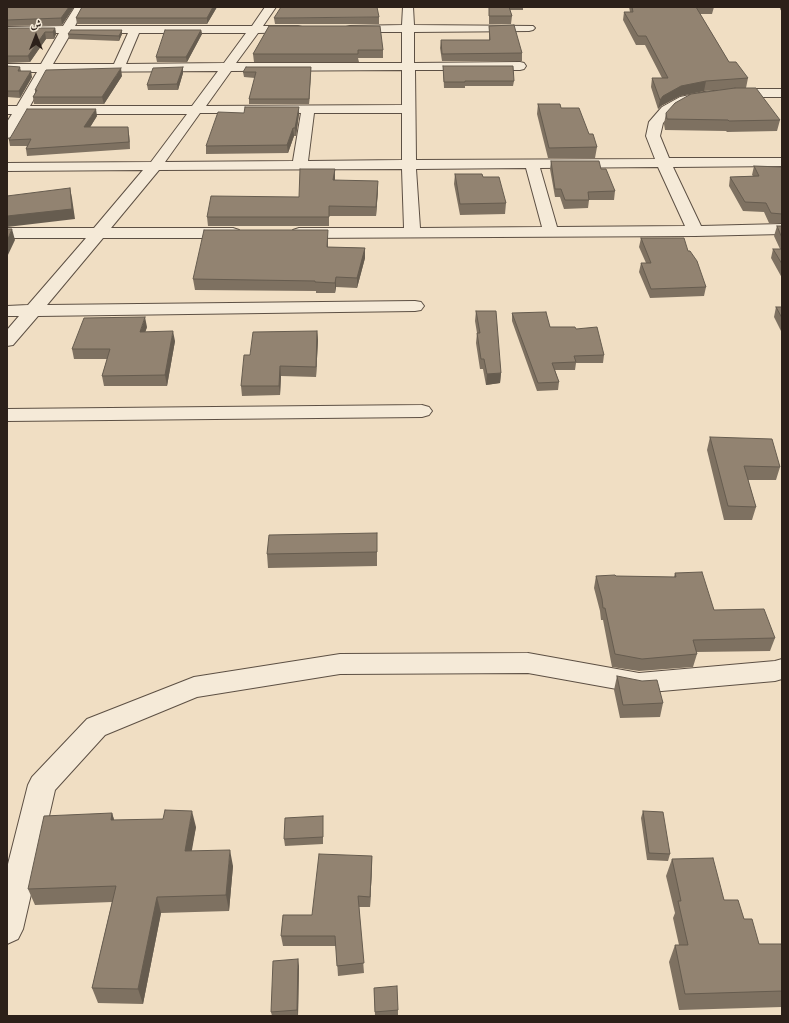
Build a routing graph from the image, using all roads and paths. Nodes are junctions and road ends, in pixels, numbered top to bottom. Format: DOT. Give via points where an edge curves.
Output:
graph roads {
  1 [pos="80,7"];
  2 [pos="271,7"];
  3 [pos="408,7"];
  4 [pos="254,28"];
  5 [pos="529,28"];
  6 [pos="68,29"];
  7 [pos="135,29"];
  8 [pos="308,29"];
  9 [pos="339,29"];
  10 [pos="408,29"];
  11 [pos="7,30"];
  12 [pos="408,66"];
  13 [pos="520,66"];
  14 [pos="119,67"];
  15 [pos="228,67"];
  16 [pos="7,68"];
  17 [pos="45,68"];
  18 [pos="782,93"];
  19 [pos="409,109"];
  20 [pos="7,110"];
  21 [pos="22,110"];
  22 [pos="308,110"];
  23 [pos="194,111"];
  24 [pos="7,134"];
  25 [pos="663,162"];
  26 [pos="782,162"];
  27 [pos="532,164"];
  28 [pos="300,165"];
  29 [pos="409,165"];
  30 [pos="155,166"];
  31 [pos="7,167"];
  32 [pos="782,229"];
  33 [pos="695,231"];
  34 [pos="551,232"];
  35 [pos="7,233"];
  36 [pos="100,233"];
  37 [pos="252,233"];
  38 [pos="284,233"];
  39 [pos="412,233"];
  40 [pos="415,306"];
  41 [pos="7,311"];
  42 [pos="34,311"];
  43 [pos="7,341"];
  44 [pos="422,411"];
  45 [pos="7,414"];
  46 [pos="782,669"];
  47 [pos="7,929"];
  1 -- 6 [label="street"];
  2 -- 4 [label="street"];
  3 -- 10 [label="street"];
  4 -- 7 [label="street"];
  4 -- 8 [label="street"];
  4 -- 15 [label="street"];
  5 -- 10 [label="street"];
  6 -- 7 [label="street"];
  6 -- 11 [label="street"];
  6 -- 17 [label="street"];
  7 -- 14 [label="street"];
  9 -- 10 [label="street"];
  10 -- 12 [label="street"];
  12 -- 13 [label="street"];
  12 -- 15 [label="street"];
  12 -- 19 [label="street"];
  14 -- 15 [label="street"];
  14 -- 17 [label="street"];
  15 -- 23 [label="street"];
  16 -- 17 [label="street"];
  17 -- 21 [label="street"];
  18 -- 25 [label="street" via="704,96 685,100 667,110 656,122 653,136"];
  19 -- 22 [label="street"];
  19 -- 29 [label="street"];
  20 -- 21 [label="street"];
  21 -- 23 [label="street"];
  21 -- 24 [label="street"];
  22 -- 23 [label="street"];
  22 -- 28 [label="street"];
  23 -- 30 [label="street"];
  25 -- 26 [label="street"];
  25 -- 27 [label="street"];
  25 -- 33 [label="street"];
  27 -- 29 [label="street"];
  27 -- 34 [label="street"];
  28 -- 29 [label="street"];
  28 -- 30 [label="street"];
  29 -- 39 [label="street"];
  30 -- 31 [label="street"];
  30 -- 36 [label="street"];
  32 -- 33 [label="street"];
  33 -- 34 [label="street"];
  34 -- 39 [label="street"];
  35 -- 36 [label="street"];
  36 -- 37 [label="street"];
  36 -- 42 [label="street"];
  38 -- 39 [label="street"];
  40 -- 42 [label="street"];
  41 -- 42 [label="street"];
  42 -- 43 [label="street"];
  44 -- 45 [label="street"];
  46 -- 47 [label="street" via="639,683 528,663 340,664 194,687 96,727 42,785"];
}
